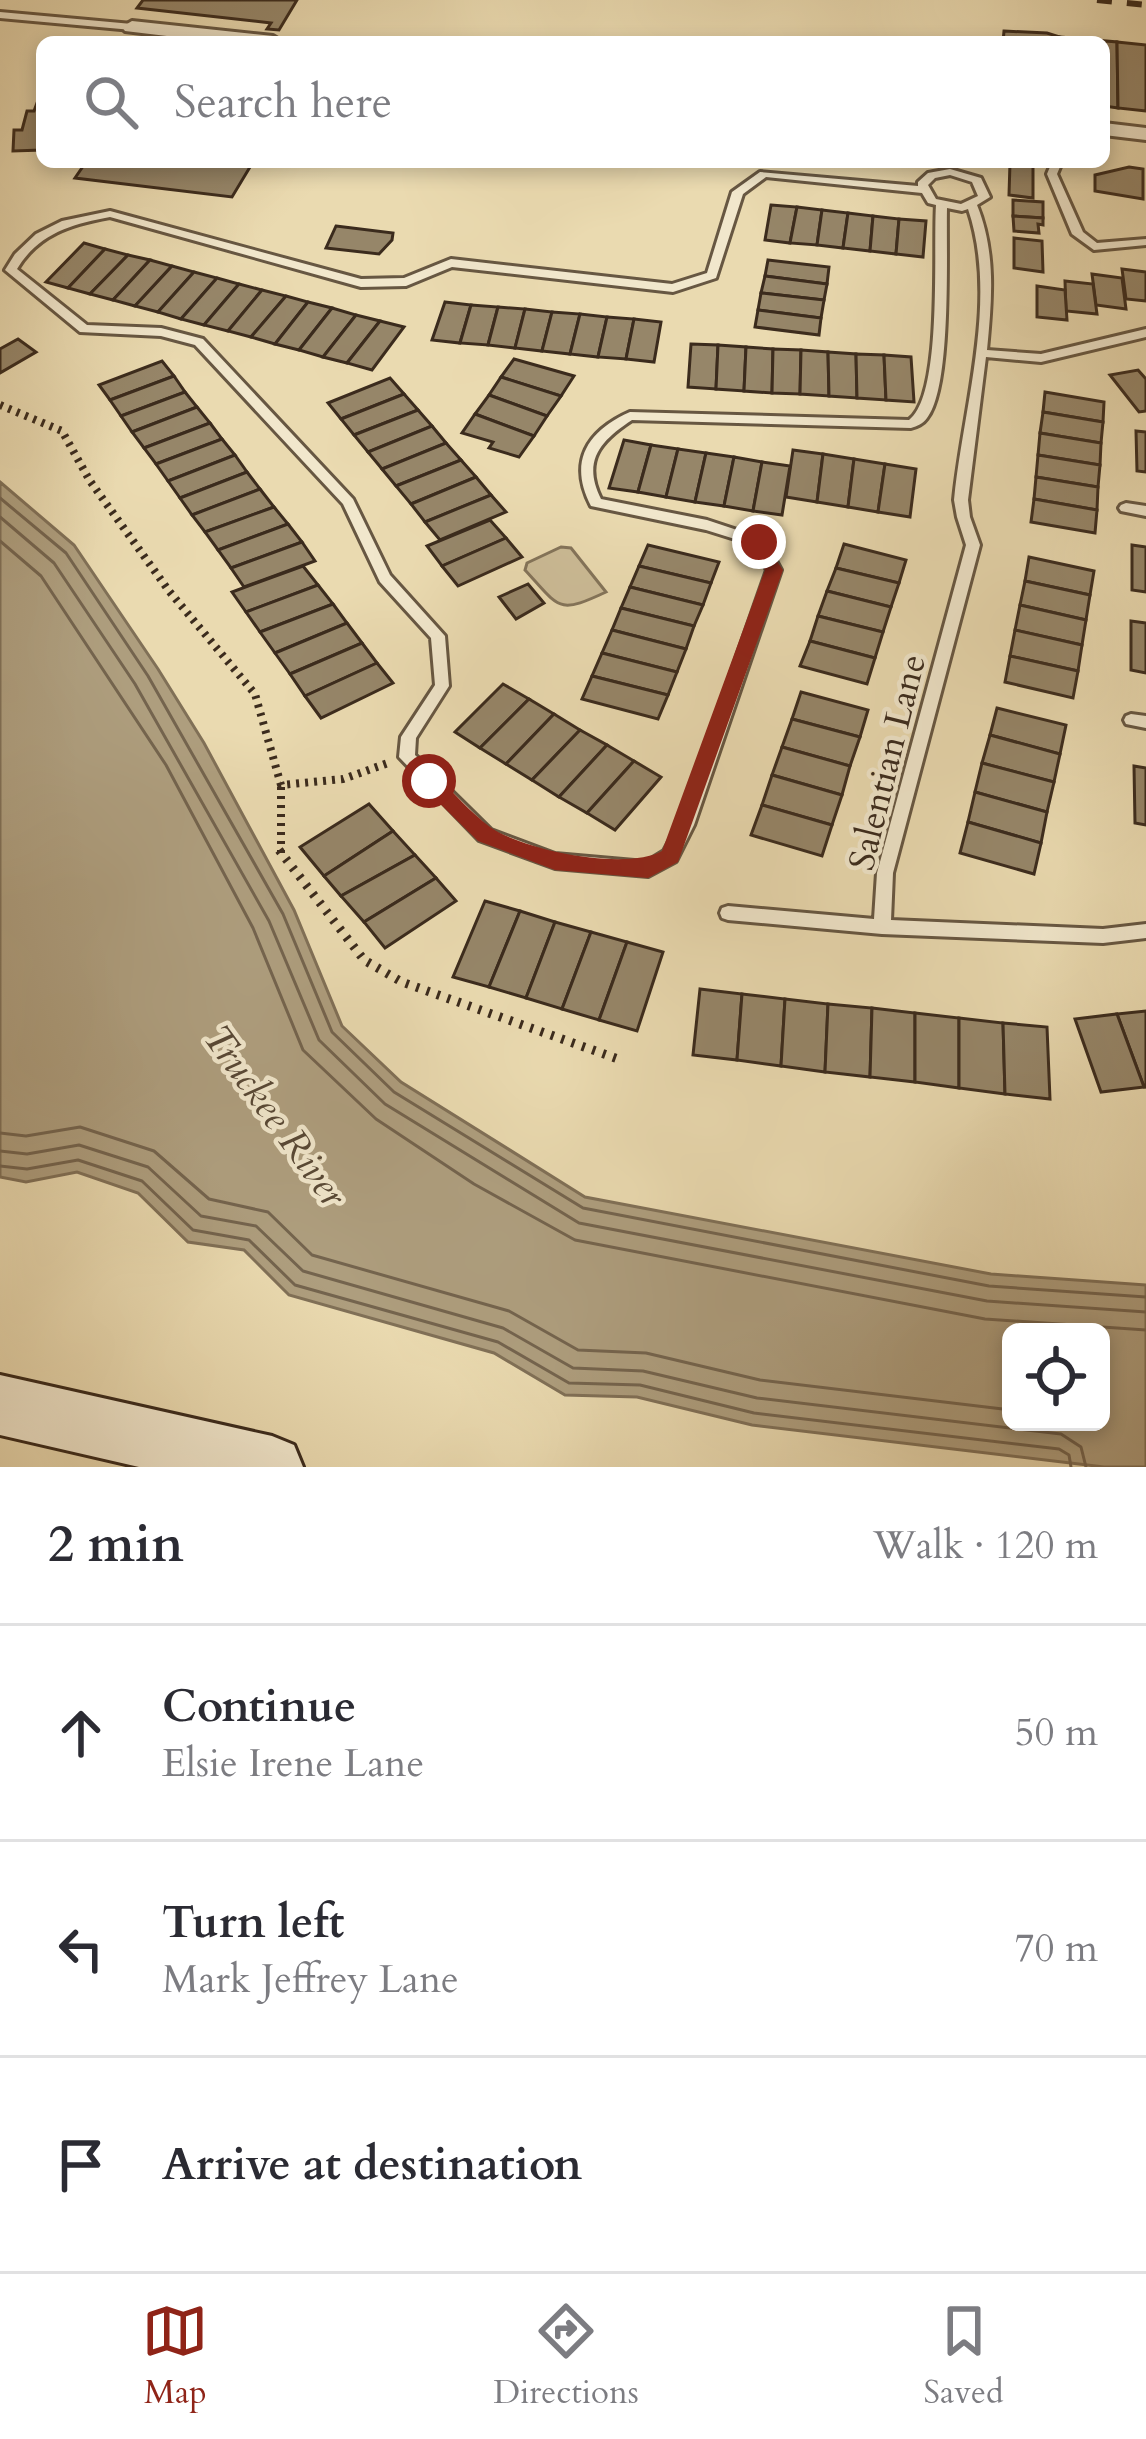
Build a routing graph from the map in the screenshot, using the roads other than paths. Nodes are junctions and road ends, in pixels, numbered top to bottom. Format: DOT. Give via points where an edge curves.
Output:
graph roads {
  1 [pos="0,15"];
  2 [pos="132,27"];
  3 [pos="217,36"];
  4 [pos="1110,130"];
  5 [pos="1146,134"];
  6 [pos="939,168"];
  7 [pos="1055,168"];
  8 [pos="970,169"];
  9 [pos="922,190"];
  10 [pos="940,206"];
  11 [pos="972,206"];
  12 [pos="1146,242"];
  13 [pos="1146,333"];
  14 [pos="981,353"];
  15 [pos="1126,508"];
  16 [pos="1146,511"];
  17 [pos="728,913"];
  18 [pos="882,927"];
  19 [pos="1146,931"];
  20 [pos="0,1405"];
  21 [pos="272,1467"];
  1 -- 2 [label="lane"];
  2 -- 3 [label="street"];
  4 -- 5 [label="street"];
  6 -- 9 [label="lane"];
  7 -- 12 [label="lane" via="1078,234 1094,247"];
  8 -- 11 [label="lane" via="985,192"];
  9 -- 10 [label="lane"];
  9 -- 10 [label="lane" via="764,174 738,192 712,275 673,288 451,263 406,282 362,283 110,214 44,234 23,246 11,270 85,329 199,342 347,502 385,578 438,636 442,686 409,736 407,757 485,835 555,861 648,869 670,856 686,825 774,570 759,542 596,503 585,485 585,457 605,430 630,416 758,423 921,418 937,334"];
  10 -- 11 [label="lane"];
  11 -- 14 [label="lane, Salentian Lane" via="985,231"];
  13 -- 14 [label="lane" via="1041,358"];
  14 -- 18 [label="lane, Salentian Lane" via="961,505 973,544 885,873"];
  15 -- 16 [label="lane"];
  17 -- 18 [label="lane"];
  18 -- 19 [label="lane, Salentian Lane"];
  20 -- 21 [label="street"];
}
